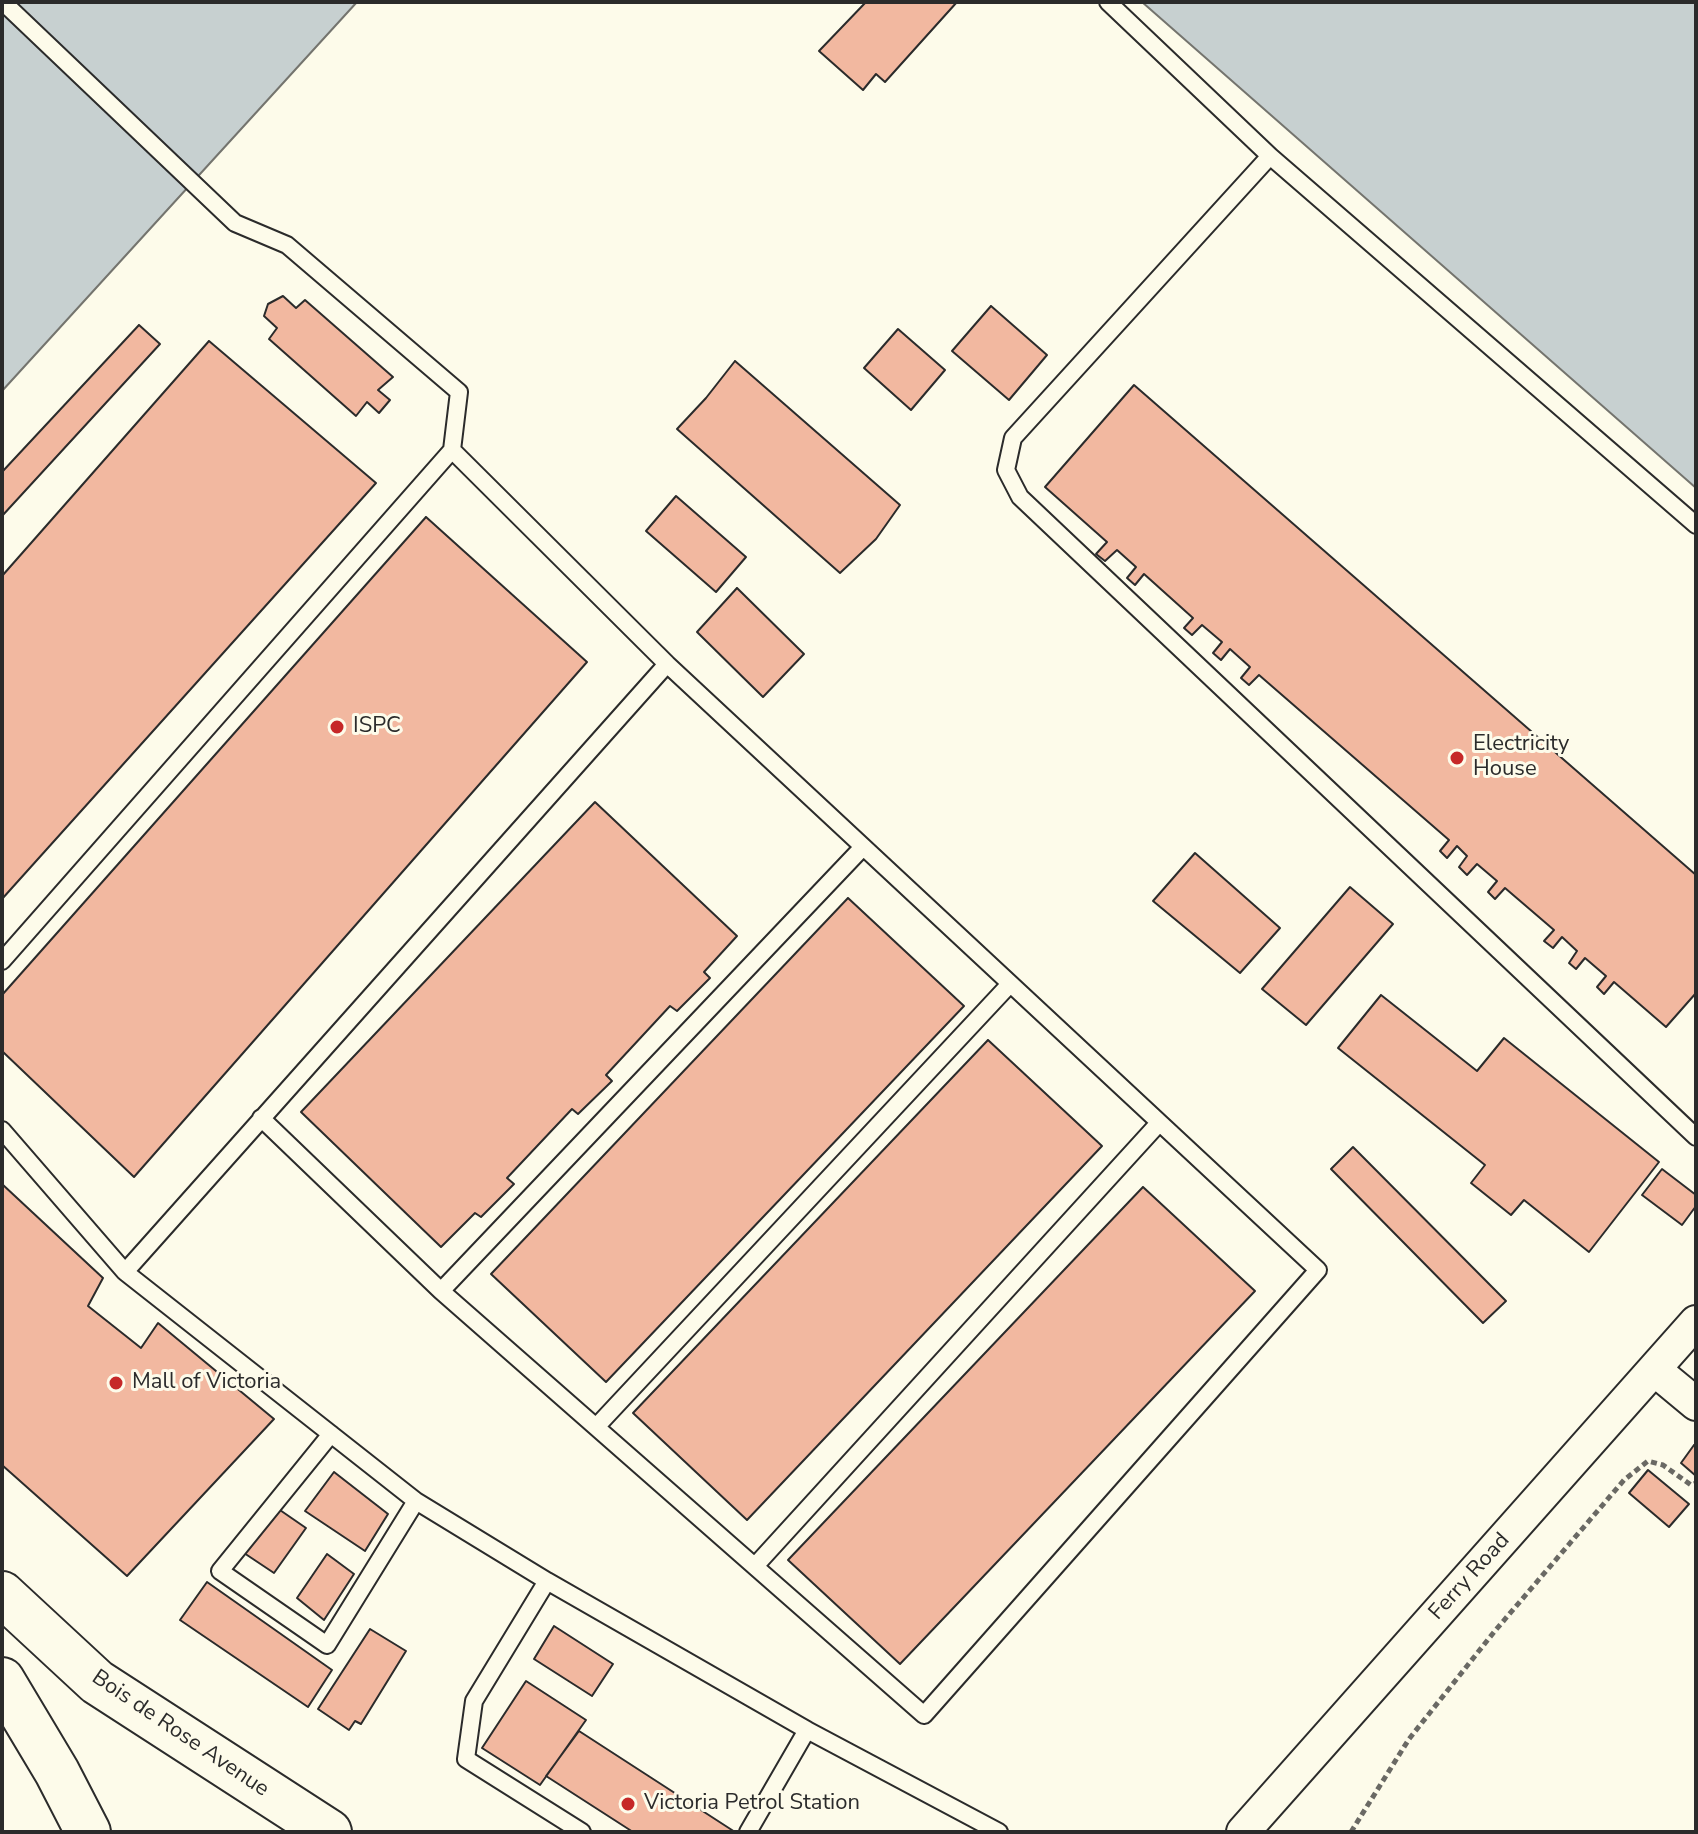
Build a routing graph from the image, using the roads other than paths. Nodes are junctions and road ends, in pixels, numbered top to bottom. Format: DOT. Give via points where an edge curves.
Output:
graph roads {
  1 [pos="3,2"];
  2 [pos="1108,2"];
  3 [pos="1270,156"];
  4 [pos="452,450"];
  5 [pos="1696,525"];
  6 [pos="667,664"];
  7 [pos="863,847"];
  8 [pos="2,961"];
  9 [pos="1010,984"];
  10 [pos="261,1118"];
  11 [pos="1159,1123"];
  12 [pos="2,1130"];
  13 [pos="1694,1130"];
  14 [pos="125,1272"];
  15 [pos="441,1291"];
  16 [pos="1696,1322"];
  17 [pos="1655,1370"];
  18 [pos="1696,1404"];
  19 [pos="597,1426"];
  20 [pos="331,1434"];
  21 [pos="416,1501"];
  22 [pos="756,1565"];
  23 [pos="547,1581"];
  24 [pos="2,1594"];
  25 [pos="2,1680"];
  26 [pos="807,1730"];
  27 [pos="88,1832"];
  28 [pos="329,1832"];
  29 [pos="582,1832"];
  30 [pos="748,1832"];
  31 [pos="999,1832"];
  32 [pos="1243,1832"];
  1 -- 4 [label="lane" via="235,223 287,245 459,392"];
  2 -- 3 [label="lane"];
  3 -- 5 [label="lane"];
  3 -- 13 [label="lane" via="1013,438 1006,470 1020,497"];
  4 -- 6 [label="lane"];
  4 -- 8 [label="lane"];
  6 -- 7 [label="lane"];
  6 -- 10 [label="lane"];
  7 -- 9 [label="lane"];
  7 -- 15 [label="lane"];
  9 -- 11 [label="lane"];
  9 -- 19 [label="lane"];
  10 -- 14 [label="lane"];
  10 -- 15 [label="lane"];
  11 -- 22 [label="lane"];
  11 -- 22 [label="lane" via="1318,1270 924,1715"];
  12 -- 14 [label="lane"];
  14 -- 20 [label="lane"];
  15 -- 19 [label="lane"];
  16 -- 17 [label="street, Ferry Road"];
  17 -- 18 [label="street"];
  17 -- 32 [label="street, Ferry Road"];
  19 -- 22 [label="lane"];
  20 -- 21 [label="lane"];
  20 -- 21 [label="lane" via="220,1571 327,1645"];
  21 -- 23 [label="lane"];
  23 -- 26 [label="lane"];
  23 -- 29 [label="lane" via="474,1701 466,1759"];
  24 -- 28 [label="main road, Bois de Rose Avenue" via="97,1682"];
  25 -- 27 [label="main road"];
  26 -- 30 [label="lane"];
  26 -- 31 [label="lane"];
}
